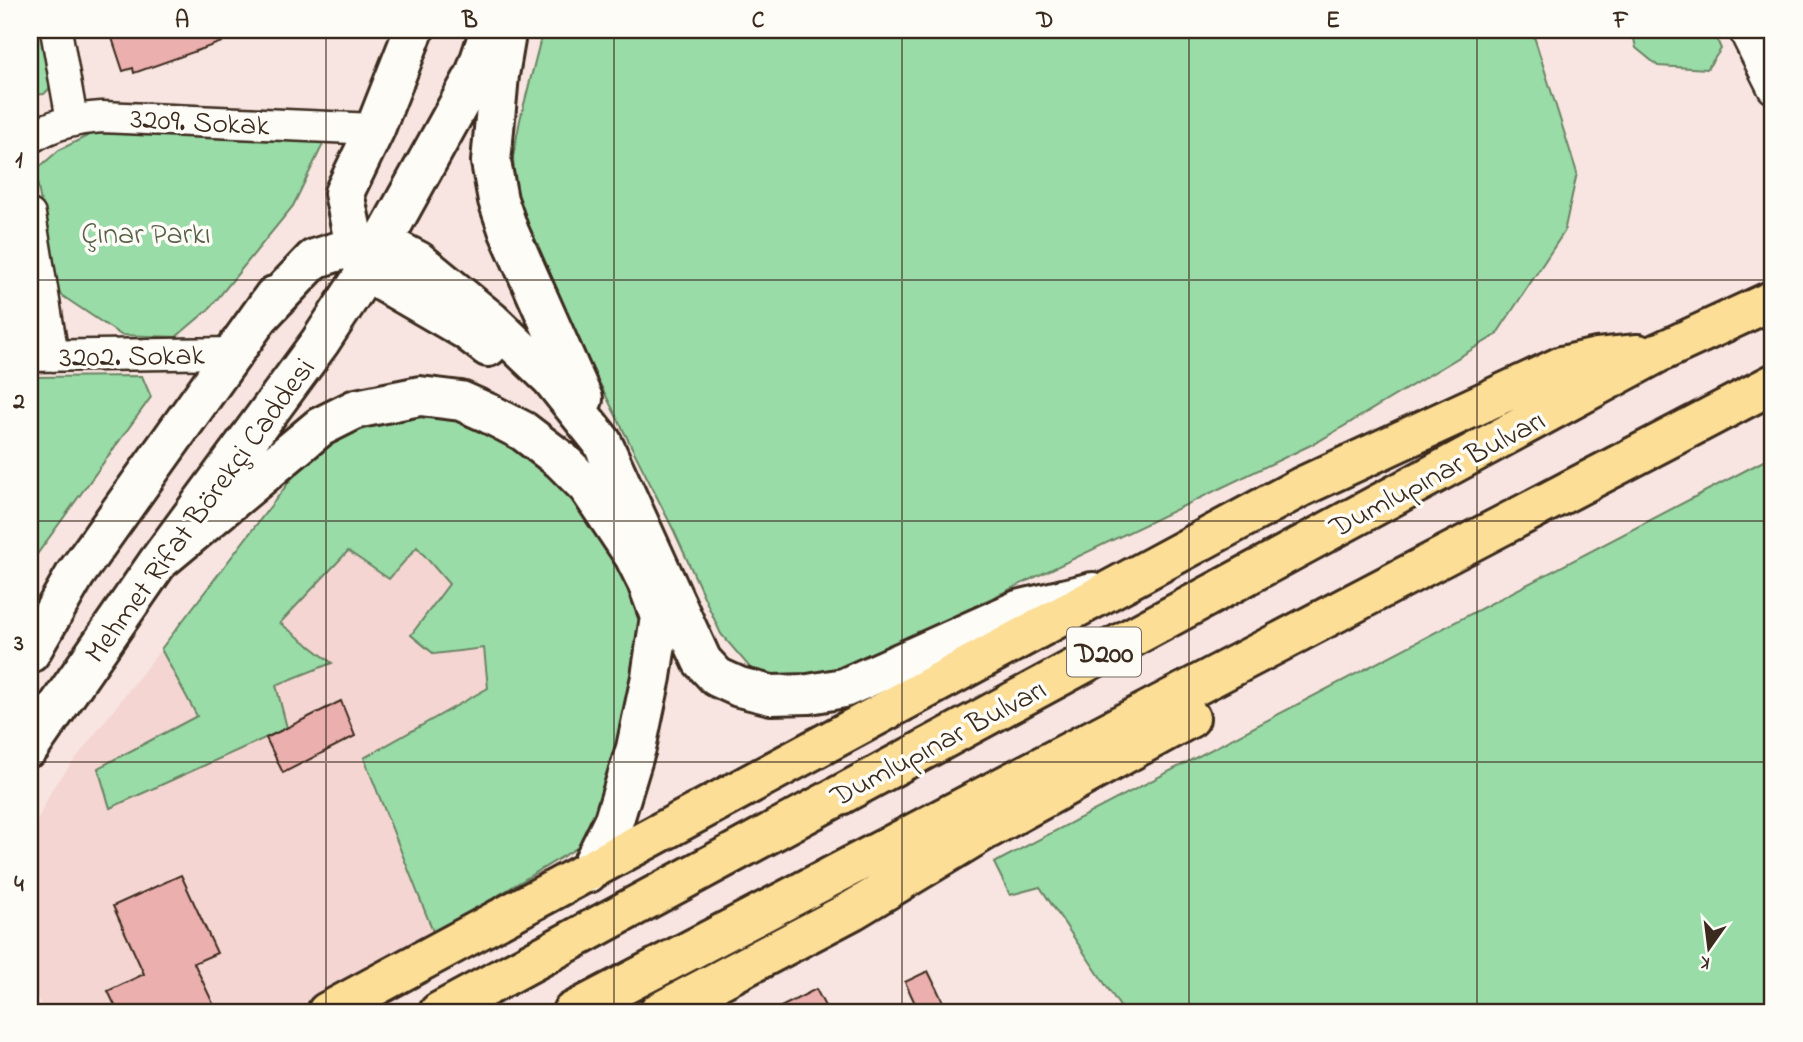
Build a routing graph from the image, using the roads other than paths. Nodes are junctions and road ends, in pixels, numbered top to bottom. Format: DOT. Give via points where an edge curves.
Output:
graph roads {
  1 [pos="56,30"];
  2 [pos="414,30"];
  3 [pos="491,30"];
  4 [pos="507,30"];
  5 [pos="1744,30"];
  6 [pos="1773,88"];
  7 [pos="72,120"];
  8 [pos="375,130"];
  9 [pos="30,138"];
  10 [pos="344,193"];
  11 [pos="30,215"];
  12 [pos="368,254"];
  13 [pos="1773,300"];
  14 [pos="259,317"];
  15 [pos="234,353"];
  16 [pos="1658,353"];
  17 [pos="41,356"];
  18 [pos="1773,384"];
  19 [pos="1690,426"];
  20 [pos="602,442"];
  21 [pos="158,562"];
  22 [pos="640,569"];
  23 [pos="75,575"];
  24 [pos="1112,588"];
  25 [pos="30,622"];
  26 [pos="30,653"];
  27 [pos="30,747"];
  28 [pos="588,873"];
  29 [pos="327,1012"];
  30 [pos="439,1012"];
  31 [pos="572,1012"];
  32 [pos="659,1012"];
  1 -- 7 [label="street"];
  2 -- 8 [label="main road, Mehmet Rifat Börekçi Caddesi"];
  3 -- 12 [label="main road, Mehmet Rifat Börekçi Caddesi" via="475,75"];
  4 -- 20 [label="main road" via="491,162 498,200"];
  5 -- 6 [label="street"];
  7 -- 8 [label="street, 3209. Sokak" via="102,117"];
  7 -- 9 [label="street, 3209. Sokak"];
  8 -- 10 [label="main road, Mehmet Rifat Börekçi Caddesi"];
  10 -- 12 [label="main road"];
  10 -- 14 [label="main road, Mehmet Rifat Börekçi Caddesi"];
  11 -- 17 [label="street"];
  12 -- 14 [label="main road" via="314,259"];
  12 -- 20 [label="main road" via="418,261 551,378"];
  12 -- 21 [label="main road, Mehmet Rifat Börekçi Caddesi" via="320,342"];
  12 -- 22 [label="main road" via="531,381 585,448"];
  13 -- 16 [label="highway, Dumlupınar Bulvarı / D200"];
  14 -- 15 [label="main road, Mehmet Rifat Börekçi Caddesi"];
  15 -- 17 [label="street, 3202. Sokak"];
  15 -- 23 [label="main road, Mehmet Rifat Börekçi Caddesi"];
  16 -- 24 [label="highway" via="1562,366 1301,487"];
  16 -- 30 [label="highway, Dumlupınar Bulvarı / D200"];
  18 -- 19 [label="highway"];
  19 -- 31 [label="highway, D200"];
  19 -- 32 [label="highway" via="1507,546"];
  20 -- 24 [label="main road" via="702,661 717,677 739,687 771,695 844,688 1018,610"];
  21 -- 22 [label="main road" via="320,427 356,409 420,396 461,401 488,413 523,431 561,460 588,487"];
  21 -- 27 [label="main road, Mehmet Rifat Börekçi Caddesi"];
  22 -- 28 [label="main road" via="660,617 651,677 614,820"];
  23 -- 25 [label="main road, Mehmet Rifat Börekçi Caddesi"];
  23 -- 26 [label="main road, Mehmet Rifat Börekçi Caddesi"];
  24 -- 28 [label="highway"];
  28 -- 29 [label="highway"];
}
